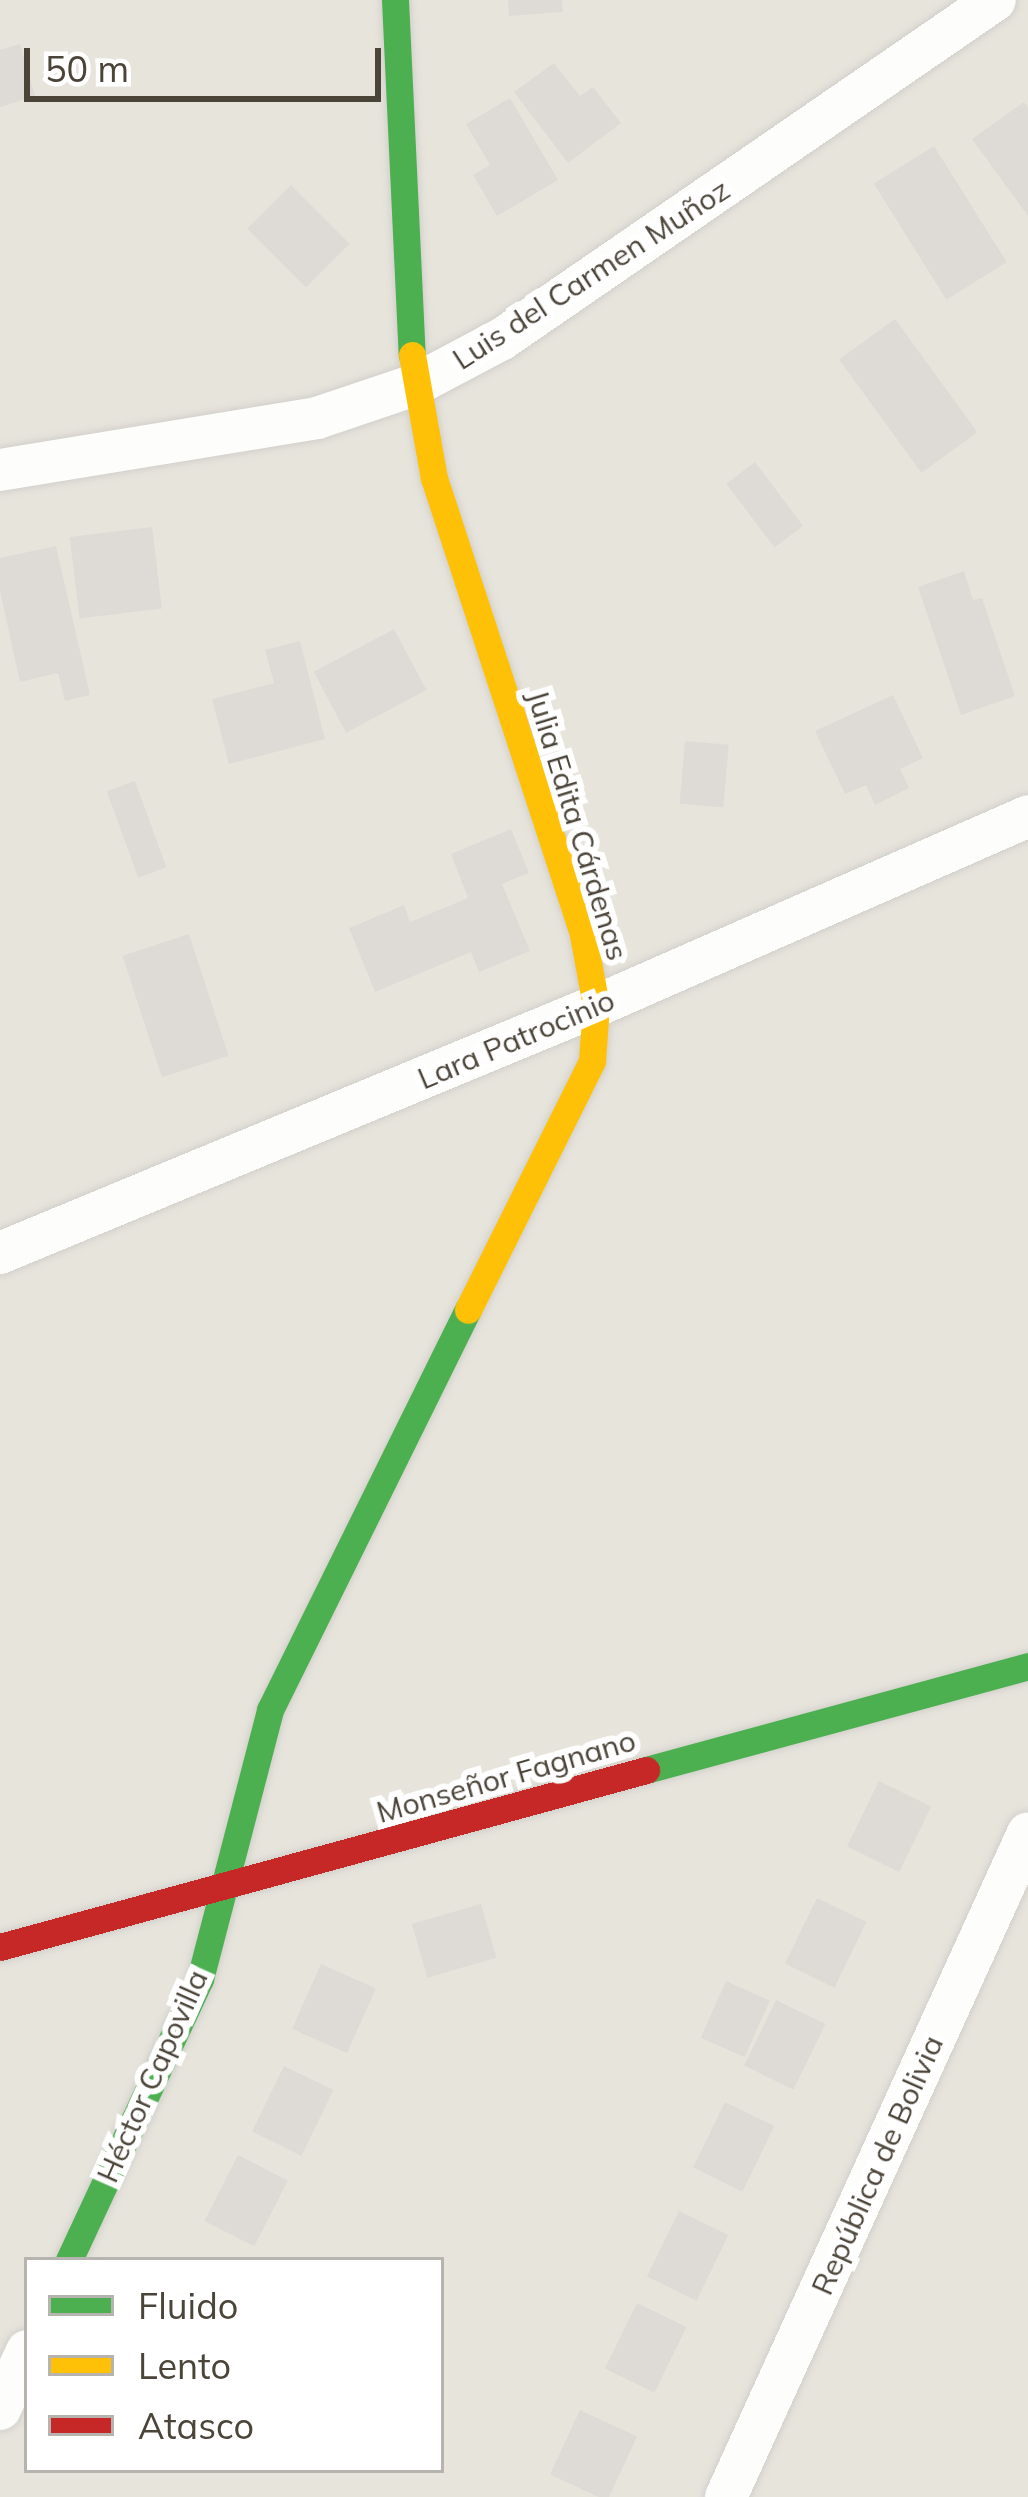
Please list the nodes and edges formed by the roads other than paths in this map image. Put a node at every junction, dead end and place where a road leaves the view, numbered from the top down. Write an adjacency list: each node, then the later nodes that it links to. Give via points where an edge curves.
1 (395, 0): 3 (street, Julia Edita Cárdenas)
2 (995, 0): 3 (street, Luis del Carmen Muñoz, via 502,339)
3 (416, 385): 4 (street, Luis del Carmen Muñoz, via 317,418); 6 (street, Julia Edita Cárdenas, via 434,478 583,935)
4 (0, 470)
5 (1028, 817): 6 (street, Lara Patrocinio)
6 (596, 1006): 7 (street, Lara Patrocinio); 10 (street, Julia Edita Cárdenas, via 592,1061 270,1710)
7 (0, 1253)
8 (1028, 1666): 10 (street, Monseñor Fagnano)
9 (1028, 1833): 15 (street, República de Bolivia)
10 (225, 1888): 11 (street, Monseñor Fagnano); 12 (street, Héctor Capovilla, via 200,1979)
11 (0, 1947)
12 (70, 2257)
13 (24, 2357): 14 (street)
14 (0, 2409)
15 (726, 2497)

